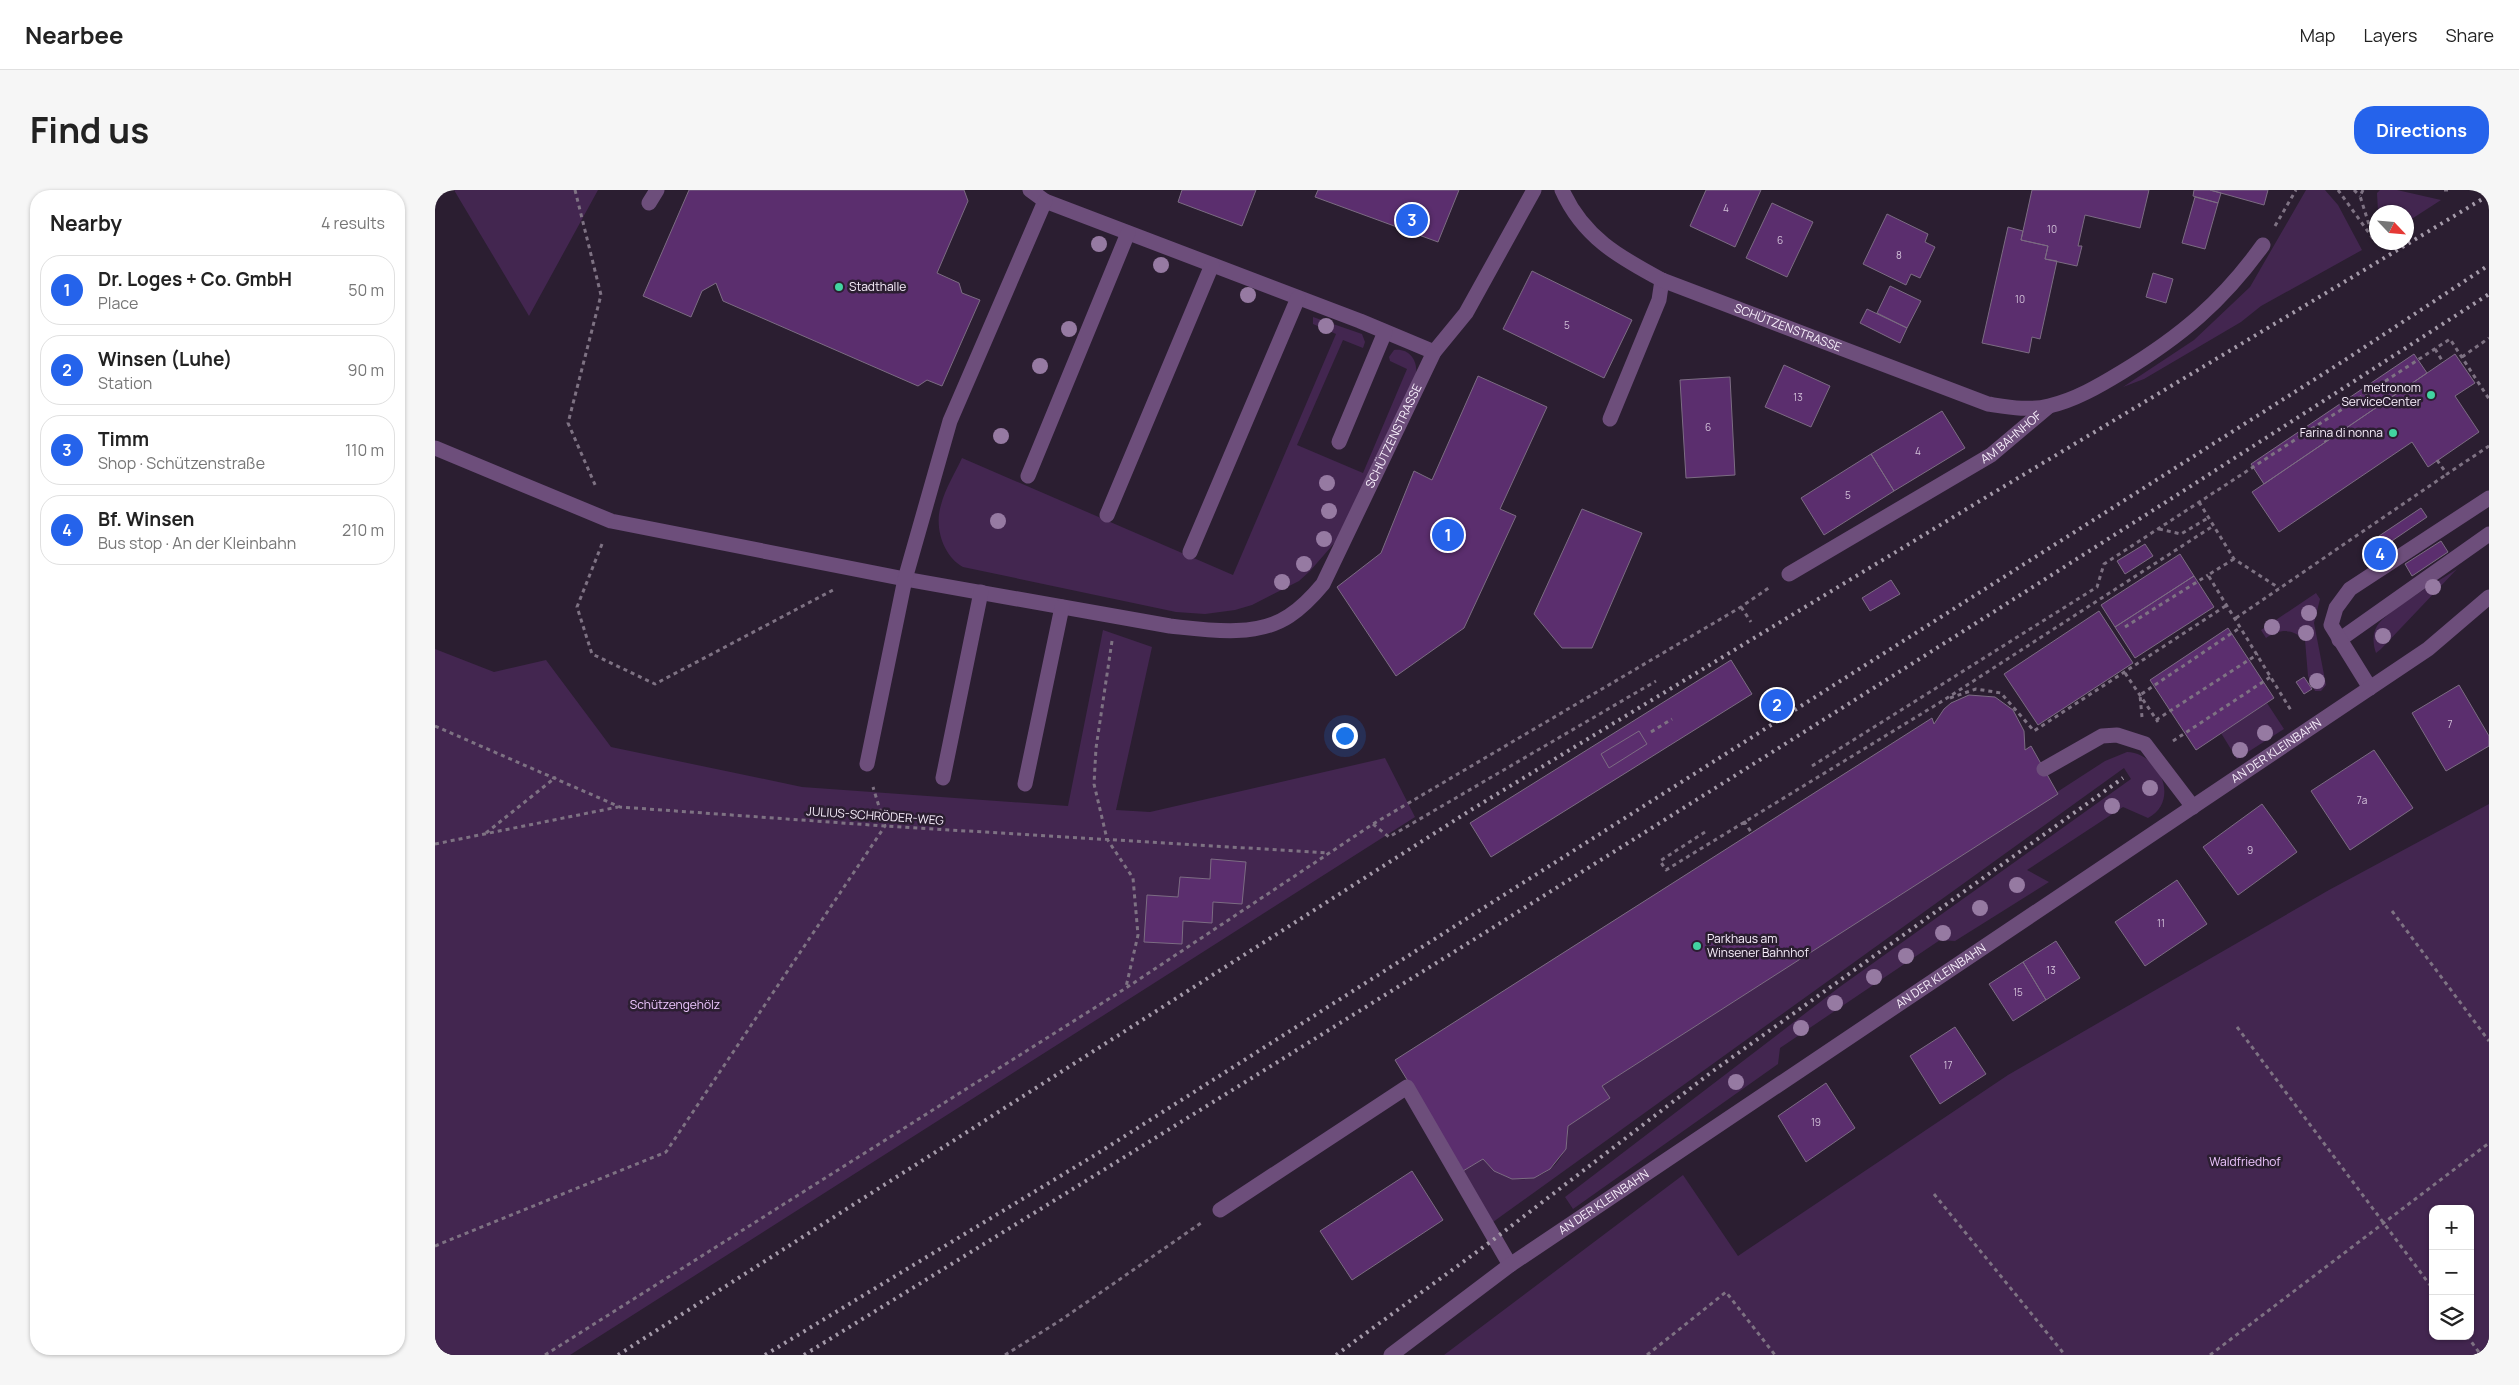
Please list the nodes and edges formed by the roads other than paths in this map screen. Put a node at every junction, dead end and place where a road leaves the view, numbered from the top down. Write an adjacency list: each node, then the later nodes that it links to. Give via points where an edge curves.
1 (1030, 190): 4 (street)
2 (1534, 190): 11 (street, SCHÜTZENSTRASSE, via 1465,313)
3 (1562, 190): 8 (street, SCHÜTZENSTRASSE, via 1587,230 1617,256)
4 (1045, 201): 5 (street); 22 (street, via 950,421)
5 (1128, 233): 7 (street); 16 (street)
6 (2263, 245): 12 (street, AM BAHNHOF, via 2244,272 2198,320 2104,383)
7 (1212, 265): 9 (street); 18 (street)
8 (1663, 280): 12 (street, SCHÜTZENSTRASSE, via 1988,404 2017,409); 13 (street, via 1659,300)
9 (1298, 298): 10 (street); 20 (street)
10 (1385, 332): 11 (street); 14 (street)
11 (1434, 352): 25 (street, SCHÜTZENSTRASSE, via 1323,584 1306,604 1288,618 1245,630 1180,627)
12 (2048, 407): 21 (street, AM BAHNHOF, via 1991,455)
13 (1610, 419)
14 (1339, 442)
15 (435, 448): 22 (street, SCHÜTZENSTRASSE, via 611,521)
16 (1028, 476)
17 (2489, 498): 26 (street, via 2350,589 2341,598 2332,618 2331,625)
18 (1107, 515)
19 (2489, 534): 26 (street)
20 (1190, 552)
21 (1789, 574)
22 (905, 579): 23 (street, SCHÜTZENSTRASSE); 28 (street)
23 (981, 592): 25 (street, SCHÜTZENSTRASSE); 30 (street)
24 (2489, 597): 27 (street, AN DER KLEINBAHN, via 2428,649)
25 (1062, 607): 31 (street)
26 (2339, 640): 27 (street)
27 (2370, 688): 32 (street, AN DER KLEINBAHN)
28 (867, 764)
29 (2044, 769): 32 (street, via 2102,736 2117,735 2145,744)
30 (943, 778)
31 (1025, 784)
32 (2193, 807): 34 (street, AN DER KLEINBAHN)
33 (1220, 1210): 34 (street, via 1407,1087)
34 (1509, 1265): 35 (street, AN DER KLEINBAHN)
35 (1391, 1355)

